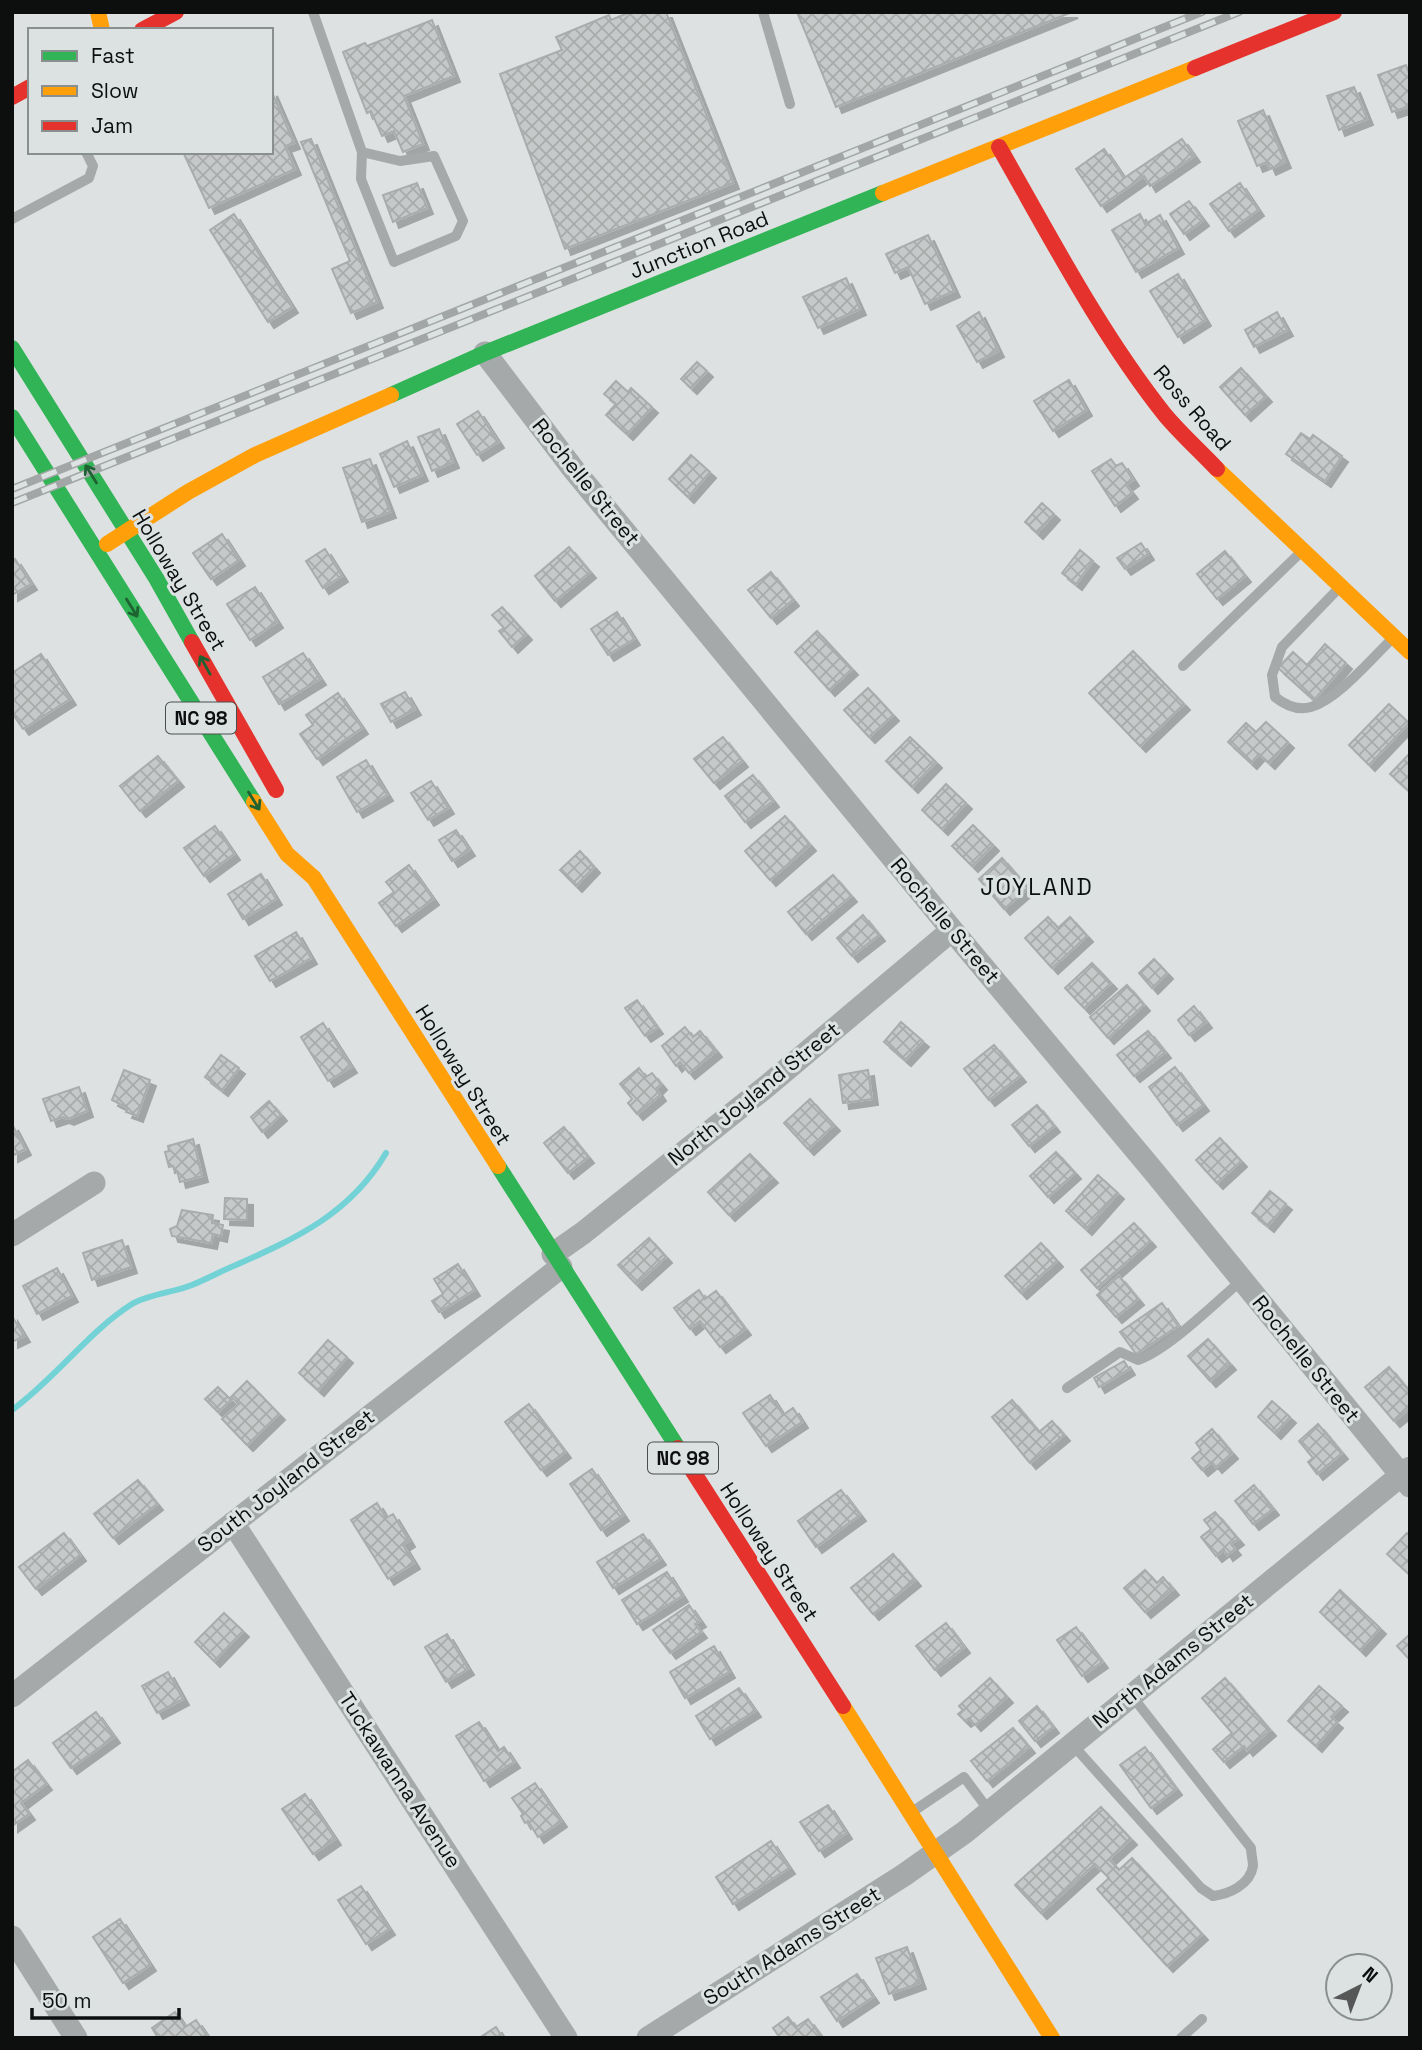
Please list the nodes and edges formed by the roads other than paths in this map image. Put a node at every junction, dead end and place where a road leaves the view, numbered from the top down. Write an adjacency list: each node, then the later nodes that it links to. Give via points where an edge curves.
1 (176, 12): 5 (main road)
2 (313, 12): 10 (lane)
3 (763, 12): 8 (lane)
4 (1334, 12): 9 (main road, Junction Road)
5 (146, 28)
6 (28, 89): 7 (main road)
7 (12, 97)
8 (790, 104)
9 (999, 147): 14 (main road, Junction Road); 18 (main road, Ross Road, via 1116,347 1167,417)
10 (362, 152): 10 (lane, via 360,179 394,262 456,236 463,221 434,156 400,161)
11 (87, 154): 12 (lane, via 93,166 89,178)
12 (12, 219)
13 (12, 348): 16 (main road, Holloway Street / NC 98, one-way to 13)
14 (485, 353): 16 (main road, Junction Road, via 255,455); 26 (street, Rochelle Street, via 582,479)
15 (12, 417): 17 (main road, Holloway Street / NC 98)
16 (127, 532): 17 (main road, Junction Road); 23 (main road, Holloway Street / NC 98, one-way to 16)
17 (96, 551): 25 (main road, Holloway Street / NC 98, one-way to 25, via 287,854)
18 (1302, 551): 19 (main road, Ross Road); 22 (lane)
19 (1340, 587): 20 (main road, Ross Road); 20 (lane, via 1282,647 1272,675 1275,696 1286,706 1311,707 1340,690)
20 (1394, 637): 21 (main road, Ross Road)
21 (1410, 652)
22 (1183, 666)
23 (285, 807)
24 (308, 855): 25 (main road, Holloway Street / NC 98)
25 (314, 878): 29 (main road, Holloway Street / NC 98)
26 (951, 930): 29 (street, North Joyland Street, via 583,1233); 30 (street, Rochelle Street)
27 (94, 1183): 28 (street)
28 (12, 1234)
29 (557, 1261): 33 (street, South Joyland Street); 38 (main road, Holloway Street / NC 98)
30 (1242, 1280): 31 (lane, via 1146,1357 1138,1360 1120,1352); 32 (street, Rochelle Street)
31 (1067, 1388)
32 (1407, 1476): 34 (street, North Adams Street)
33 (233, 1523): 35 (street, South Joyland Street); 43 (street, Tuckawanna Avenue)
34 (1131, 1695): 36 (street, North Adams Street); 36 (lane, via 1251,1848 1253,1867 1246,1880 1229,1894 1213,1896 1201,1888)
35 (12, 1696)
36 (1072, 1744): 37 (street, North Adams Street)
37 (990, 1812): 38 (lane, via 964,1777); 39 (street, North Adams Street)
38 (911, 1813): 39 (main road, Holloway Street / NC 98)
39 (936, 1853): 44 (street, South Adams Street); 45 (main road, Holloway Street / NC 98)
40 (12, 1937): 42 (street)
41 (1202, 2019): 46 (lane)
42 (76, 2038)
43 (566, 2038)
44 (648, 2038)
45 (1052, 2038)
46 (1181, 2038)

